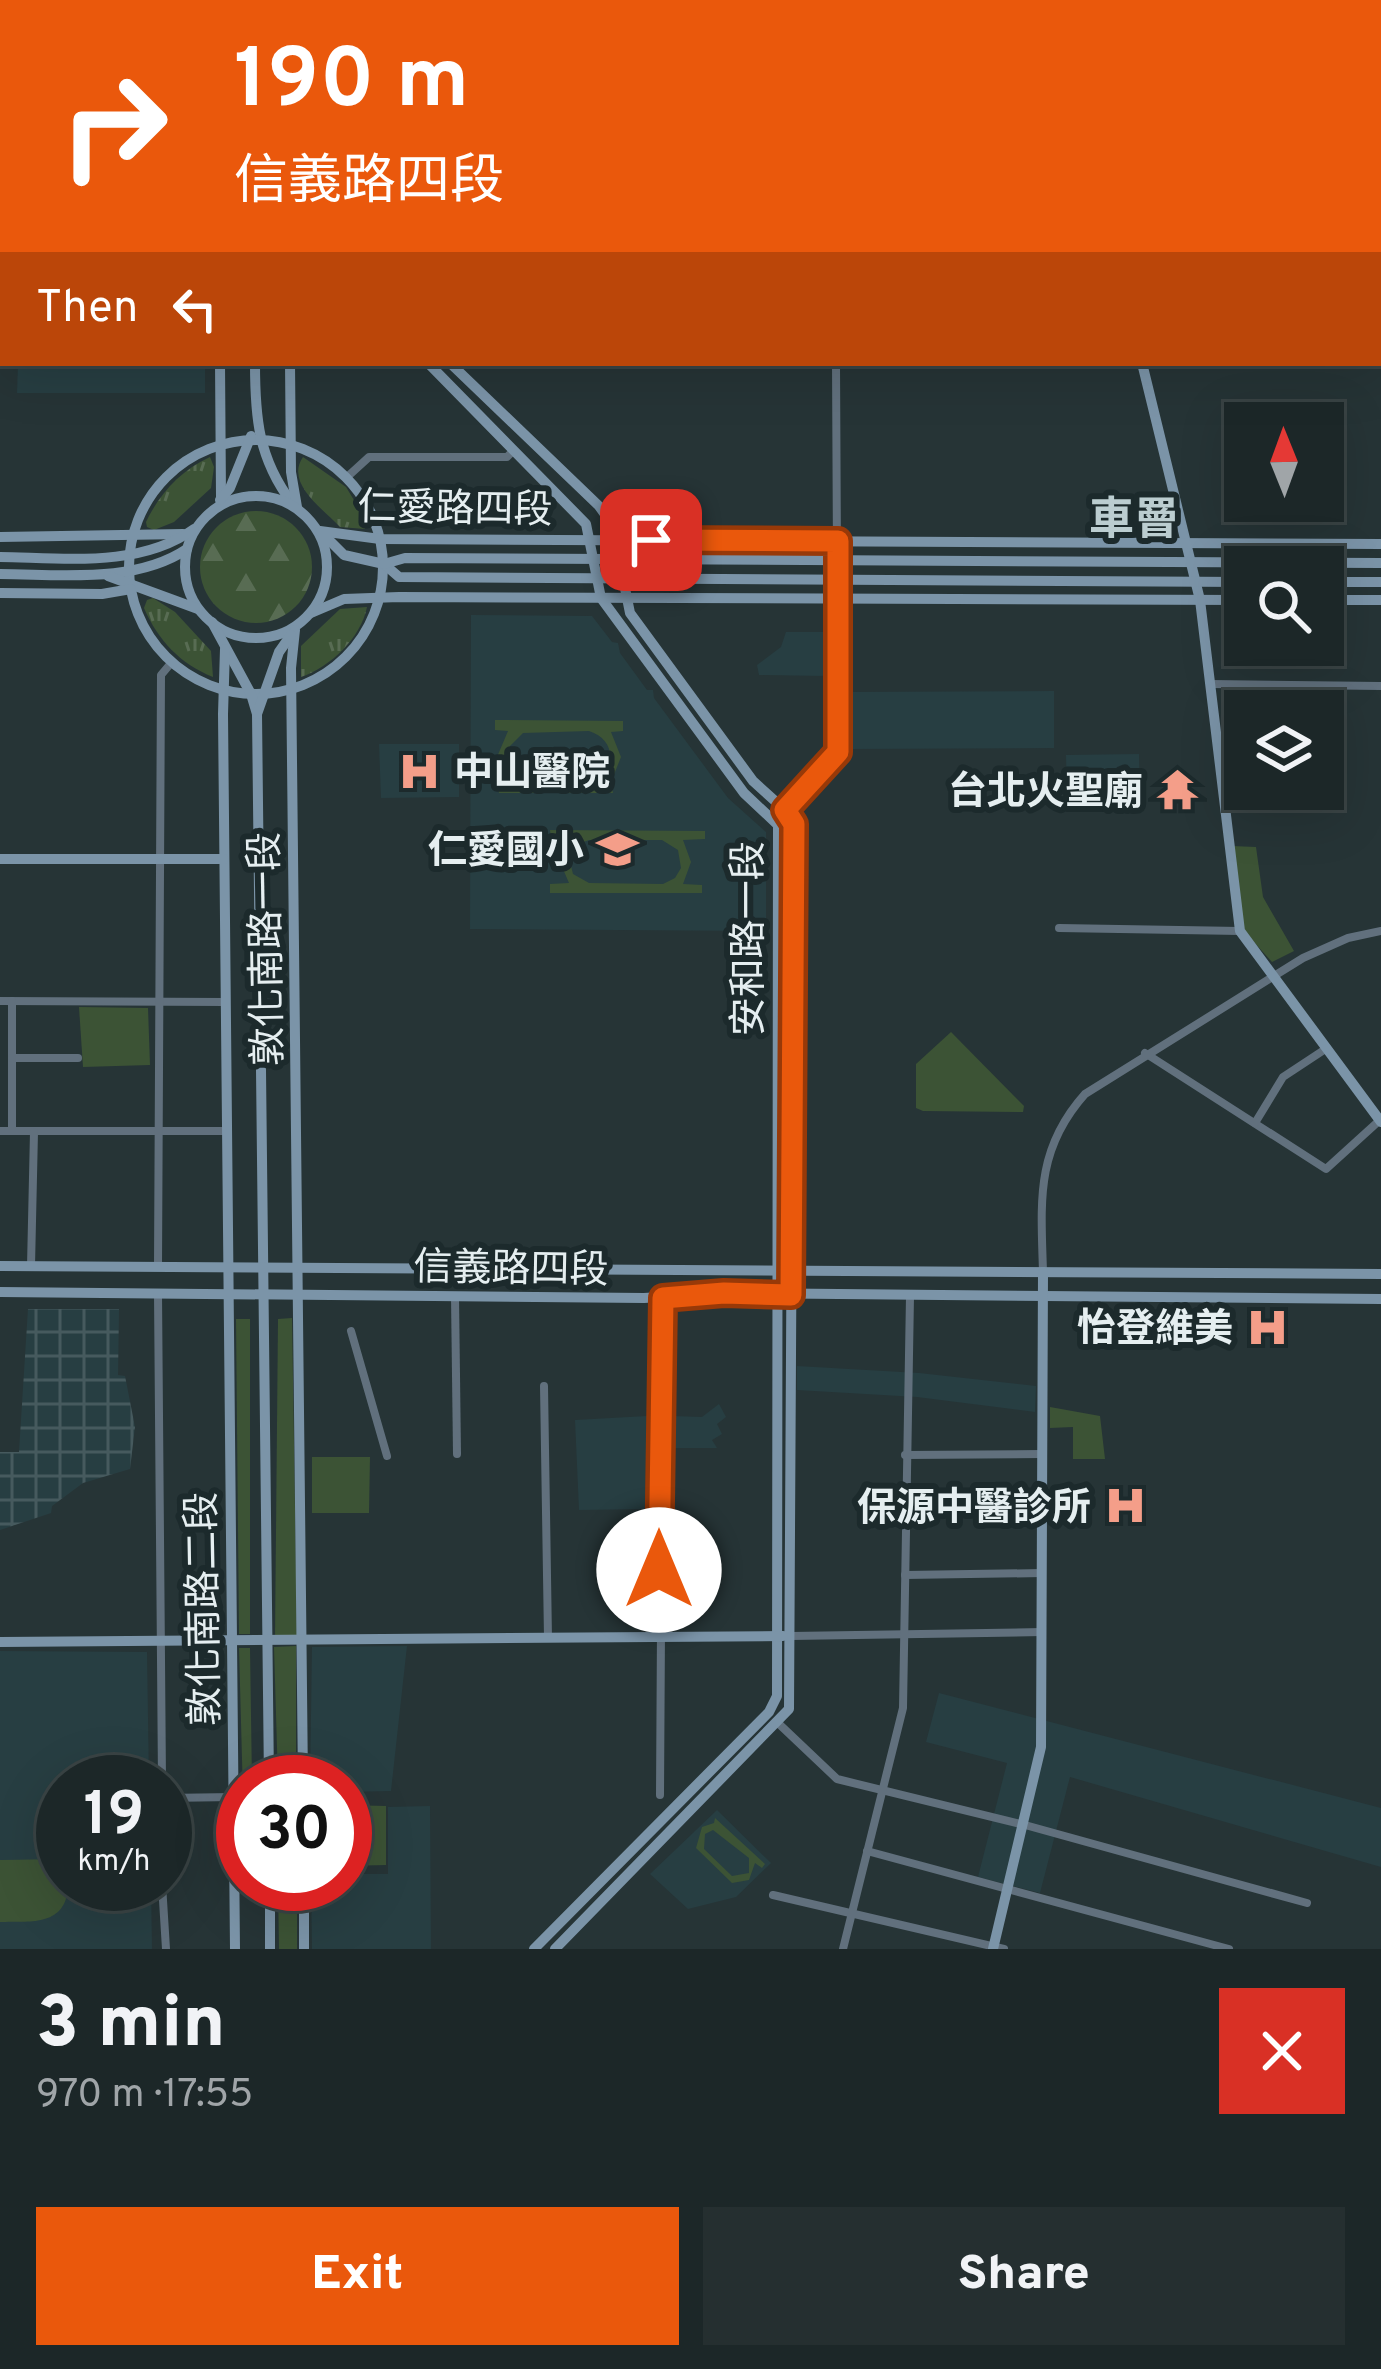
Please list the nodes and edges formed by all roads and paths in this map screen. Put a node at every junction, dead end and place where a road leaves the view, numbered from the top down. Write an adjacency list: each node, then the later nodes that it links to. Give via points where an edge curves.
1 (220, 366): 10 (main road)
2 (255, 366): 8 (main road)
3 (290, 366): 9 (main road)
4 (431, 366): 11 (main road, 安和路一段)
5 (453, 366): 23 (main road, 安和路一段, via 599,506)
6 (836, 366): 24 (street)
7 (1143, 366): 25 (main road)
8 (255, 441): 9 (main road); 10 (main road); 13 (main road); 14 (main road)
9 (291, 445): 12 (main road); 14 (main road)
10 (220, 446): 13 (main road); 20 (main road, via 163,481)
11 (514, 450): 12 (street, via 507,457 369,457); 22 (main road, 安和路一段, via 568,501)
12 (346, 478): 21 (main road)
13 (221, 497): 15 (main road)
14 (298, 510): 15 (main road, via 263,496); 17 (main road)
15 (211, 512): 16 (main road)
16 (198, 525): 18 (main road); 27 (main road)
17 (318, 530): 21 (main road, 仁愛路四段); 35 (main road, 仁愛路四段, via 344,555); 58 (main road, via 324,588)
18 (187, 534): 20 (main road); 28 (main road)
19 (0, 537): 20 (main road)
20 (133, 537): 28 (main road)
21 (380, 539): 22 (main road, 仁愛路四段); 35 (main road)
22 (591, 540): 23 (main road, 仁愛路四段); 30 (main road, 安和路一段)
23 (615, 540): 24 (main road, 仁愛路四段); 31 (main road, 安和路一段)
24 (838, 541): 25 (main road, 仁愛路四段); 32 (street)
25 (1187, 542): 26 (main road, 仁愛路四段); 33 (main road)
26 (1381, 544)
27 (187, 549): 36 (main road); 56 (main road, via 186,580)
28 (130, 553): 29 (main road); 36 (main road)
29 (0, 557)
30 (595, 560): 31 (main road, 仁愛路四段); 35 (main road, 仁愛路四段); 39 (main road, 安和路一段)
31 (618, 560): 32 (main road, 仁愛路四段); 40 (main road, 安和路一段)
32 (838, 561): 33 (main road, 仁愛路四段); 41 (street)
33 (1191, 562): 34 (main road, 仁愛路四段); 42 (main road)
34 (1381, 563)
35 (383, 564): 39 (main road, 仁愛路四段, via 400,577); 48 (main road)
36 (129, 569): 38 (main road); 46 (main road)
37 (0, 574): 38 (main road)
38 (105, 575): 46 (main road)
39 (598, 578): 40 (main road, 仁愛路四段); 49 (main road, 安和路一段)
40 (621, 579): 41 (main road, 仁愛路四段); 50 (main road, 安和路一段)
41 (838, 579): 42 (main road, 仁愛路四段); 51 (street)
42 (1196, 582): 43 (main road, 仁愛路四段); 52 (main road)
43 (1224, 582)
44 (1344, 582): 45 (main road)
45 (1381, 582)
46 (130, 586): 47 (main road, via 102,594); 56 (main road); 60 (main road, via 146,631)
47 (0, 593)
48 (380, 597): 49 (main road); 58 (main road, via 344,598); 63 (main road, via 348,655)
49 (601, 598): 50 (main road); 69 (main road, 安和路一段, via 744,794)
50 (625, 598): 51 (main road); 68 (main road, 安和路一段, via 753,782)
51 (838, 599): 52 (main road); 68 (street, via 838,752)
52 (1201, 600): 53 (main road); 61 (main road)
53 (1224, 600)
54 (1344, 600): 55 (main road)
55 (1381, 600)
56 (199, 609): 57 (main road)
57 (212, 622): 58 (main road, via 249,638); 59 (main road, 敦化南路一段)
58 (302, 622): 63 (main road, 敦化南路一段); 65 (main road, 敦化南路一段, via 279,652)
59 (225, 649): 64 (main road, 敦化南路一段); 66 (main road, 敦化南路一段)
60 (172, 662): 64 (main road); 71 (street, via 160,675)
61 (1210, 684): 62 (street); 74 (main road)
62 (1381, 686)
63 (292, 688): 65 (main road); 97 (main road, 敦化南路一段)
64 (224, 689): 66 (main road); 72 (main road, 敦化南路一段)
65 (266, 693): 66 (main road); 67 (main road, 敦化南路一段)
66 (250, 694): 67 (main road, 敦化南路一段)
67 (257, 714): 96 (main road, 敦化南路一段)
68 (785, 810): 69 (street); 100 (main road, 安和路一段, via 794,824)
69 (774, 819): 100 (main road, 安和路一段)
70 (0, 859): 71 (main road)
71 (161, 860): 72 (main road); 79 (street)
72 (224, 860): 80 (main road, 敦化南路一段)
73 (1059, 928): 74 (street)
74 (1240, 931): 76 (main road)
75 (1381, 931): 76 (street, via 1326,946)
76 (1275, 976): 81 (main road); 82 (street)
77 (0, 1001): 78 (street)
78 (12, 1001): 79 (street); 83 (street)
79 (160, 1002): 80 (street); 87 (street)
80 (226, 1002): 89 (main road, 敦化南路一段)
81 (1329, 1047): 85 (main road); 86 (street, via 1283,1077)
82 (1145, 1053): 86 (street); 98 (street, via 1090,1089 1055,1134 1042,1179)
83 (12, 1058): 84 (street); 90 (street)
84 (77, 1058)
85 (1380, 1120): 86 (street, via 1326,1169)
86 (1255, 1123)
87 (160, 1130): 89 (street); 91 (street); 94 (street)
88 (0, 1131): 90 (street)
89 (227, 1131): 95 (main road, 敦化南路一段)
90 (12, 1132): 91 (street)
91 (34, 1132): 93 (street)
92 (0, 1266): 93 (main road, 信義路四段)
93 (31, 1266): 94 (main road, 信義路四段)
94 (158, 1267): 95 (main road, 信義路四段)
95 (229, 1268): 96 (main road, 信義路四段); 103 (main road, 敦化南路二段)
96 (262, 1268): 97 (main road, 信義路四段); 104 (main road, 敦化南路一段)
97 (298, 1268): 100 (main road, 信義路四段); 105 (main road)
98 (1042, 1272): 99 (main road, 信義路四段); 100 (main road, 信義路四段); 108 (main road)
99 (1381, 1274)
100 (785, 1283): 107 (main road, 信義路四段); 109 (main road, 信義路四段); 122 (main road)
101 (0, 1292): 102 (main road, 信義路四段)
102 (158, 1293): 103 (main road, 信義路四段); 124 (street)
103 (229, 1293): 104 (main road, 信義路四段); 125 (main road, 敦化南路二段)
104 (262, 1294): 105 (main road, 信義路四段); 126 (main road, 敦化南路二段)
105 (298, 1294): 106 (main road, 信義路四段); 128 (main road)
106 (455, 1296): 109 (main road, 信義路四段); 113 (street)
107 (910, 1296): 108 (main road, 信義路四段); 115 (street)
108 (1042, 1296): 110 (main road, 信義路四段); 114 (main road)
109 (663, 1298): 121 (street)
110 (1381, 1299)
111 (351, 1331): 116 (street)
112 (544, 1387): 123 (street)
113 (458, 1454)
114 (1043, 1454): 115 (street); 117 (main road)
115 (905, 1455): 118 (street)
116 (387, 1456)
117 (1043, 1573): 118 (street); 119 (main road)
118 (905, 1575): 120 (street)
119 (1042, 1632): 120 (street); 136 (main road, via 1040,1747)
120 (903, 1634): 122 (street); 134 (street, via 903,1708)
121 (659, 1636): 122 (main road); 123 (main road); 135 (street)
122 (784, 1636): 129 (main road, via 790,1697); 146 (main road, via 769,1712)
123 (548, 1638): 128 (main road)
124 (161, 1639): 125 (main road); 127 (main road); 130 (street)
125 (232, 1640): 126 (main road); 131 (main road, 敦化南路二段)
126 (268, 1641): 128 (main road); 132 (main road, 敦化南路二段)
127 (0, 1642)
128 (302, 1642): 133 (main road)
129 (778, 1723): 134 (street, via 837,1779); 147 (main road)
130 (162, 1755)
131 (233, 1755)
132 (269, 1755)
133 (303, 1755)
134 (882, 1790): 136 (street); 137 (street)
135 (660, 1795)
136 (1024, 1825): 138 (main road); 140 (street)
137 (867, 1851): 138 (street); 145 (street)
138 (1008, 1887): 148 (main road); 156 (street)
139 (773, 1895): 145 (street)
140 (1307, 1904)
141 (164, 1911): 149 (street)
142 (235, 1911): 150 (main road, 敦化南路二段)
143 (270, 1911): 151 (main road)
144 (304, 1911): 152 (main road)
145 (850, 1914): 148 (street); 155 (street)
146 (560, 1924): 147 (main road); 153 (main road)
147 (567, 1944): 154 (main road)
148 (997, 1948)
149 (166, 1949)
150 (235, 1949)
151 (270, 1949)
152 (304, 1949)
153 (534, 1949)
154 (555, 1949)
155 (843, 1949)
156 (1229, 1949)

